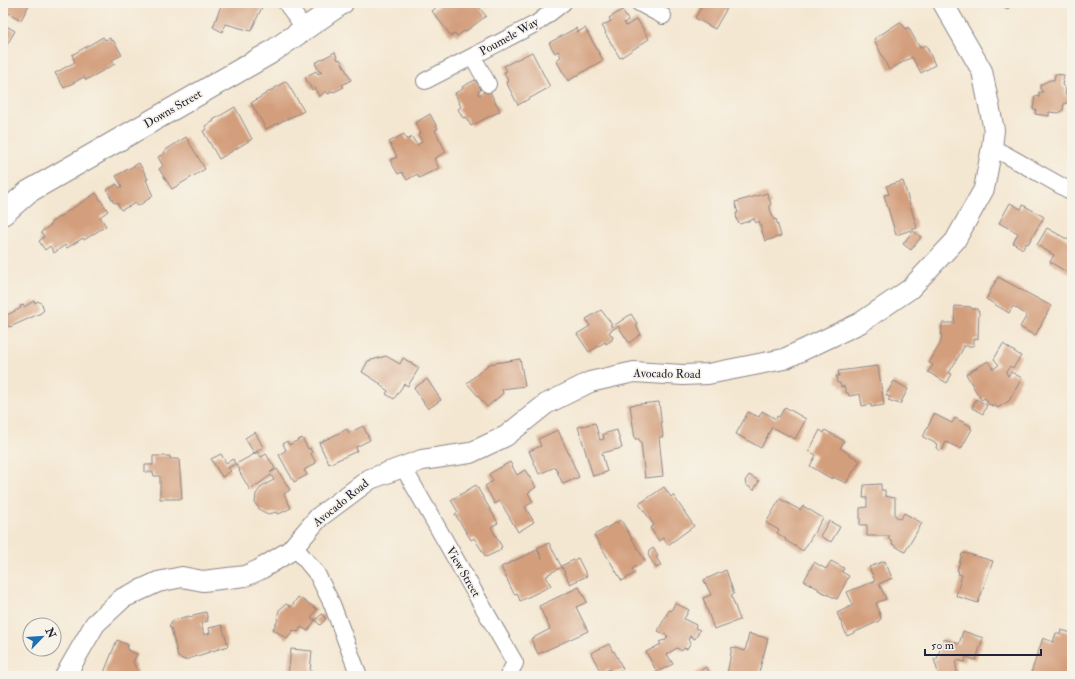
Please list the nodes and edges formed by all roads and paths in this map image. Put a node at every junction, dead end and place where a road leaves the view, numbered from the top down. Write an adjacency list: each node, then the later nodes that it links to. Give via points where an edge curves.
1 (286, 3): 7 (street)
2 (342, 3): 7 (main road, Downs Street)
3 (562, 3): 8 (street, Poumele Way, via 537,23)
4 (639, 3): 6 (street)
5 (943, 3): 11 (street, Avocado Road, via 982,71 994,130)
6 (663, 16)
7 (305, 29): 13 (main road, Downs Street, via 270,53 28,192)
8 (474, 57): 9 (street, Poumele Way); 10 (street, Poumele Way)
9 (425, 81)
10 (488, 84)
11 (992, 147): 12 (street); 14 (street, Avocado Road, via 984,189 955,241 910,289 860,323 784,359 708,374 634,372 590,382 546,404 506,436 470,452 422,460)
12 (1072, 192)
13 (3, 214)
14 (403, 467): 15 (street, Avocado Road, via 370,479 319,517); 18 (street, View Street, via 515,663)
15 (294, 546): 16 (street, Avocado Road, via 270,565 245,576 203,581 182,578 158,582 123,598 95,624); 17 (street, via 317,574 332,604)
16 (65, 676)
17 (359, 676)
18 (508, 676)

